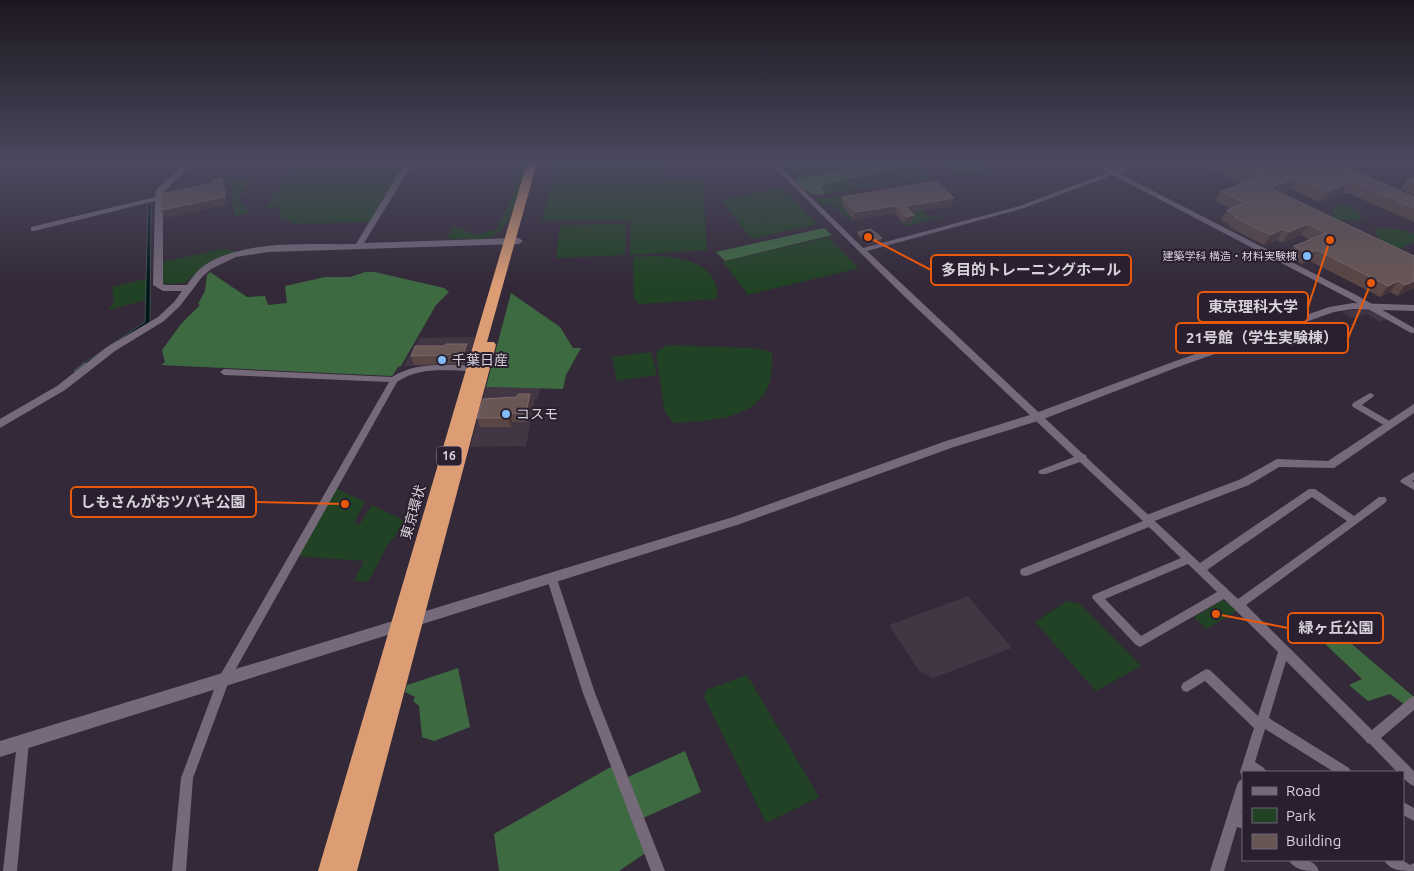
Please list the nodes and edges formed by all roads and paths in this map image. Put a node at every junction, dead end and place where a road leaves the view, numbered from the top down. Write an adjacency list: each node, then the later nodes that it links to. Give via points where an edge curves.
1 (135, 204): 9 (street)
2 (158, 204): 13 (street, via 158,285 163,288)
3 (384, 204): 11 (street)
4 (523, 204): 10 (highway, 東京環状 / 16)
5 (526, 204): 10 (highway, 東京環状 / 16)
6 (815, 204): 12 (street)
7 (1031, 204): 12 (street)
8 (1174, 204): 14 (street)
9 (34, 229)
10 (514, 241): 11 (street); 17 (highway, 東京環状 / 16); 38 (highway, 東京環状 / 16)
11 (358, 246): 13 (street, via 268,249 244,253 208,267)
12 (862, 250): 22 (street)
13 (189, 288): 23 (street, via 161,319 94,361 61,388)
14 (1371, 307): 15 (street); 16 (street); 22 (street, via 1346,306 1332,310)
15 (1414, 308)
16 (1414, 331)
17 (474, 368): 19 (street, via 416,368 404,371); 38 (highway, 東京環状 / 16)
18 (224, 372): 19 (street)
19 (394, 380): 40 (street)
20 (1370, 396): 24 (street, via 1356,405)
21 (1414, 408): 24 (street)
22 (1037, 417): 25 (street); 35 (street, via 950,444 778,507)
23 (0, 424)
24 (1390, 424): 30 (street, via 1330,465 1277,463 1245,482)
25 (1082, 457): 26 (street); 30 (street)
26 (1043, 472)
27 (1414, 475): 28 (street, via 1405,481)
28 (1414, 486)
29 (1382, 500): 31 (street)
30 (1150, 520): 32 (street); 34 (street)
31 (1354, 521): 33 (street, via 1312,492); 37 (street)
32 (1190, 559): 33 (street); 36 (street, via 1097,598 1140,642)
33 (1200, 569): 36 (street)
34 (1025, 572)
35 (552, 579): 38 (street); 58 (street, via 589,693)
36 (1225, 593): 37 (street)
37 (1238, 605): 39 (street)
38 (407, 624): 40 (street); 56 (highway, 東京環状 / 16); 57 (highway, 東京環状 / 16)
39 (1284, 650): 43 (street); 44 (street)
40 (224, 679): 45 (street); 55 (street, via 187,778)
41 (1187, 687): 43 (street, via 1206,674)
42 (1414, 702): 44 (street)
43 (1261, 723): 47 (street); 48 (street)
44 (1372, 739): 49 (street)
45 (22, 742): 46 (street); 54 (street)
46 (0, 750)
47 (1248, 768)
48 (1343, 771)
49 (1414, 780)
50 (1242, 791): 51 (street)
51 (1238, 819): 59 (street)
52 (1297, 861): 60 (street)
53 (1393, 861): 61 (street)
54 (10, 871)
55 (179, 871)
56 (329, 871)
57 (346, 871)
58 (658, 871)
59 (1217, 871)
60 (1312, 871)
61 (1408, 871)

